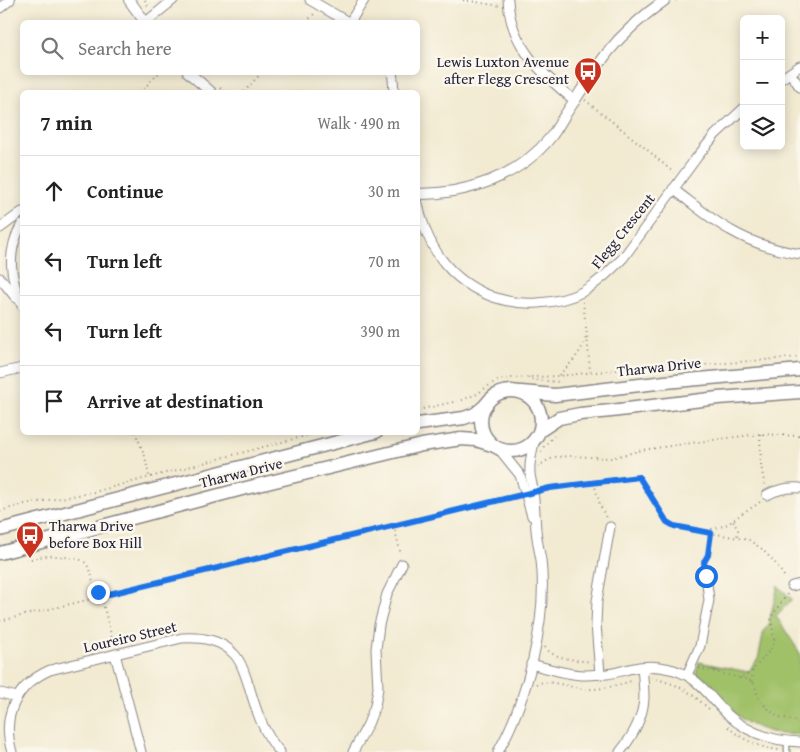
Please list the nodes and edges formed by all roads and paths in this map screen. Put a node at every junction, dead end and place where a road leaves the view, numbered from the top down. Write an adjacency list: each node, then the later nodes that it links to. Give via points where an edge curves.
1 (10, 0): 10 (street)
2 (129, 0): 11 (street)
3 (173, 0): 12 (street)
4 (310, 0): 9 (street)
5 (364, 0): 15 (street)
6 (463, 0): 8 (path, via 504,6)
7 (662, 1): 28 (street, via 610,50)
8 (508, 3): 28 (street, via 522,48 552,82)
9 (320, 6): 13 (path); 14 (street)
10 (0, 8)
11 (144, 20)
12 (148, 20)
13 (308, 20)
14 (345, 20)
15 (350, 20)
16 (800, 66): 17 (street)
17 (790, 73): 22 (street); 23 (street)
18 (157, 75): 24 (path)
19 (192, 75): 25 (street)
20 (259, 75): 26 (path)
21 (393, 75): 27 (street)
22 (785, 76)
23 (800, 87)
24 (142, 90)
25 (210, 90)
26 (246, 90)
27 (394, 90)
28 (580, 100): 30 (path); 32 (street, via 550,138 516,168 472,188)
29 (740, 112): 30 (street, Flegg Crescent, via 715,135)
30 (681, 178): 31 (street, Flegg Crescent)
31 (673, 189): 37 (street, via 731,231 754,242); 39 (street, Flegg Crescent, via 623,258 600,280)
32 (420, 194)
33 (420, 212): 39 (street, Flegg Crescent, via 436,252 452,272 473,288 504,300 526,304 560,300)
34 (20, 213): 35 (street)
35 (0, 228)
36 (20, 229): 40 (street, via 14,244 11,270)
37 (800, 254)
38 (0, 278): 41 (street)
39 (580, 293): 42 (path)
40 (20, 302)
41 (20, 304)
42 (587, 335): 47 (path); 48 (path, via 576,358)
43 (800, 357): 47 (path)
44 (20, 368): 46 (street)
45 (800, 370): 49 (main road, Tharwa Drive, via 555,395)
46 (0, 372)
47 (590, 372): 48 (path)
48 (558, 376): 52 (path, via 498,380 462,400)
49 (521, 392): 51 (main road, via 501,393); 54 (main road, via 536,403 542,421)
50 (800, 392): 54 (main road, via 580,414 559,418)
51 (486, 405): 53 (main road, via 464,418); 62 (main road, via 481,426)
52 (420, 410)
53 (420, 424)
54 (541, 430): 61 (main road)
55 (557, 433): 63 (path, via 544,446)
56 (760, 434): 60 (path); 64 (path, via 642,450 611,458 556,457 536,468); 69 (path, via 762,473)
57 (136, 435): 65 (path)
58 (309, 435): 65 (path)
59 (364, 435): 74 (main road, Tharwa Drive)
60 (800, 436)
61 (534, 442): 62 (main road, via 517,451 508,452); 68 (street)
62 (495, 447): 68 (street, via 520,475); 77 (main road, Tharwa Drive, via 476,440 422,445)
63 (542, 453)
64 (539, 461)
65 (149, 477): 70 (path)
66 (594, 483): 68 (path); 73 (path); 75 (path, via 639,477 667,522)
67 (800, 488): 69 (street)
68 (529, 493): 72 (path); 86 (street, via 541,562 542,594)
69 (767, 494): 71 (path)
70 (0, 511)
71 (733, 521): 75 (path, via 712,529); 76 (path, via 738,530)
72 (394, 526): 79 (path); 82 (path)
73 (610, 527): 87 (street, via 597,601)
74 (0, 530)
75 (711, 533): 76 (path); 80 (path, via 704,562)
76 (737, 537): 81 (path, via 762,549 782,571 784,578)
77 (0, 553)
78 (26, 560): 82 (path, via 44,556 79,559 86,563 94,587)
79 (402, 564): 103 (street, via 387,594 379,625 375,706)
80 (706, 576): 88 (street, via 709,600 700,646)
81 (796, 585): 90 (path, via 771,617 773,646)
82 (101, 596): 83 (path); 85 (path)
83 (0, 621)
84 (544, 644): 87 (path, via 555,655)
85 (116, 654): 96 (street, Loureiro Street, via 50,670 31,681); 101 (street); 102 (street, Loureiro Street, via 182,638 212,640 225,647 236,656 242,667 259,718)
86 (531, 664): 91 (street, via 582,675); 104 (street)
87 (599, 664): 91 (street)
88 (691, 666): 92 (street); 93 (path)
89 (642, 667): 91 (street); 92 (street, via 655,666); 105 (street, via 644,699 641,716)
90 (753, 670): 93 (path); 94 (path)
91 (600, 674)
92 (686, 675): 98 (street, via 702,686 740,724 766,737)
93 (740, 678): 94 (path)
94 (752, 682): 97 (path, via 759,700 775,715)
95 (0, 693): 96 (street)
96 (17, 697): 100 (street, Loureiro Street, via 8,726)
97 (800, 722)
98 (787, 741): 99 (street); 106 (lane)
99 (800, 742)
100 (12, 752)
101 (141, 752)
102 (280, 752)
103 (353, 752)
104 (498, 752)
105 (620, 752)
106 (787, 752)

